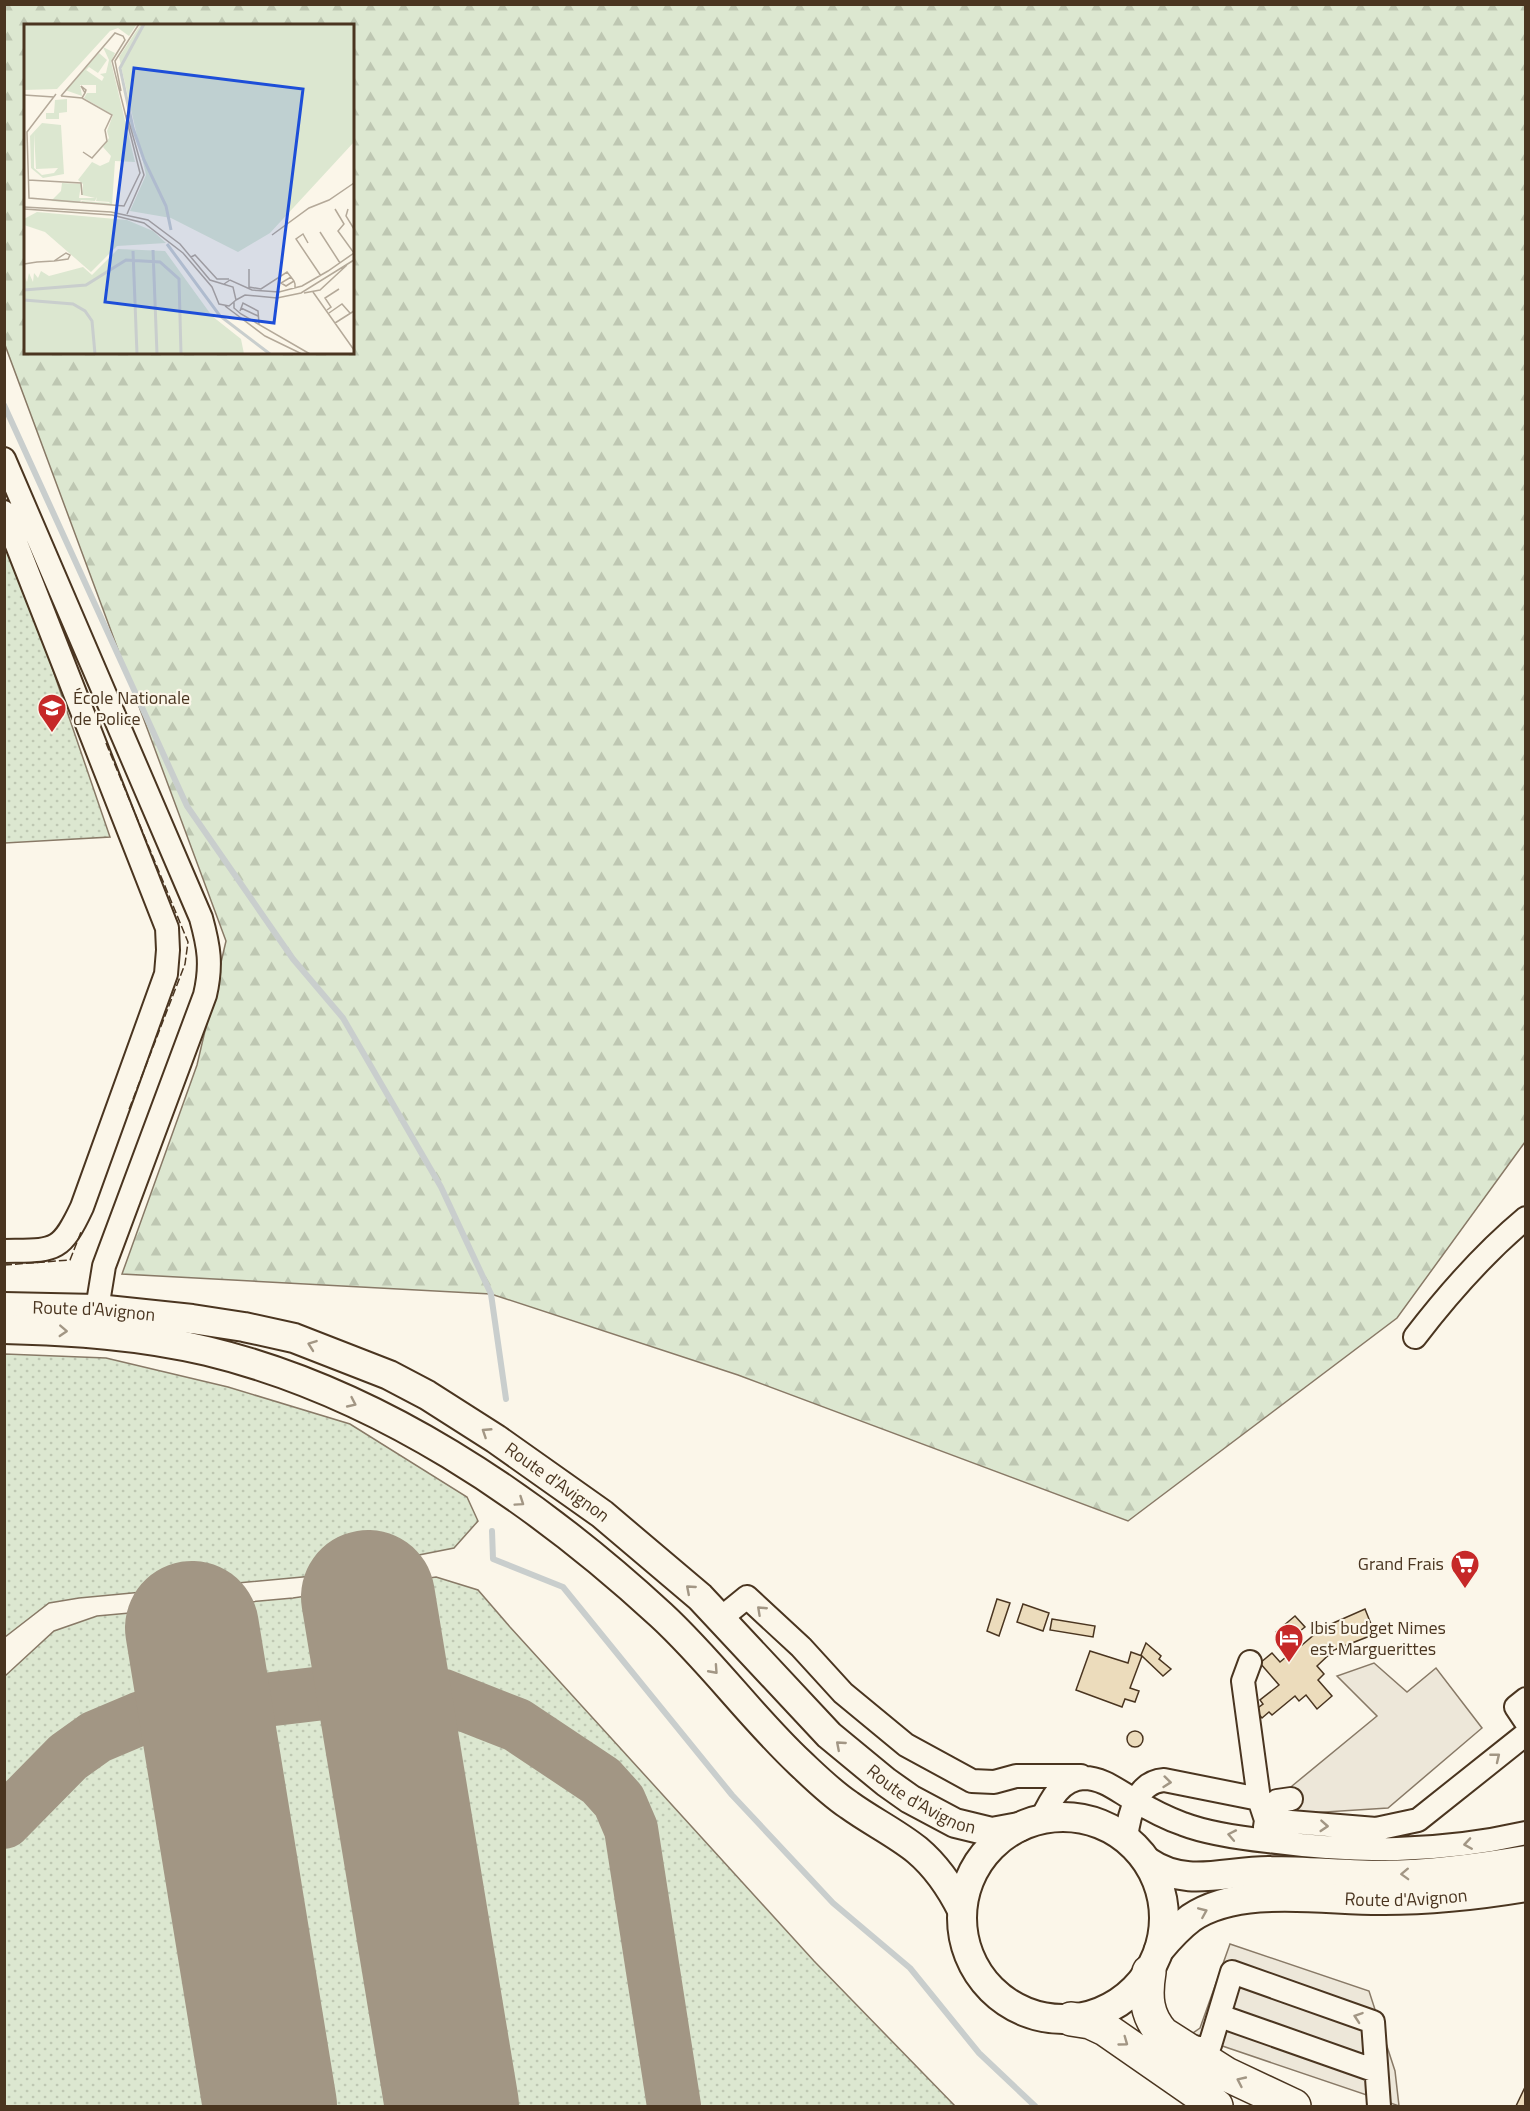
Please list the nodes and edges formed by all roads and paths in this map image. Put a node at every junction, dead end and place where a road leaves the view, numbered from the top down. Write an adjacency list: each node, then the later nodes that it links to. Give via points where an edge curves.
1 (4, 459): 6 (street, via 201,918 208,944 210,972 205,995 104,1266)
2 (4, 512): 4 (street, via 167,928 168,950 166,974 72,1228 62,1242 51,1247)
3 (1526, 1218): 8 (street, via 1494,1245)
4 (4, 1251)
5 (4, 1307): 6 (main road, Route d'Avignon)
6 (97, 1309): 9 (main road, Route d'Avignon, one-way to 6, via 648,1552 555,1479 427,1395 389,1375 294,1338 192,1319)
7 (4, 1329): 24 (main road, Route d'Avignon, one-way to 24, via 100,1334 206,1351 323,1390 431,1444 559,1530 661,1615 777,1741 823,1784 925,1858)
8 (1415, 1337)
9 (720, 1618): 14 (street, one-way to 9, via 1062,1775 972,1781 906,1745 843,1693 747,1597); 18 (main road, Route d'Avignon, one-way to 9, via 992,1832 974,1829 937,1814 894,1788 829,1735)
10 (1250, 1662): 17 (street, via 1243,1681)
11 (1526, 1699): 12 (street, via 1516,1707)
12 (1526, 1722)
13 (1526, 1734): 17 (street, one-way to 13, via 1376,1829 1418,1820)
14 (1094, 1779): 16 (street); 18 (street, via 1077,1779 1063,1786)
15 (1291, 1799): 17 (street, via 1276,1801)
16 (1136, 1801): 17 (street, one-way to 16, via 1183,1824); 17 (street, one-way to 17, via 1149,1785 1164,1780); 20 (street)
17 (1263, 1820): 19 (street, one-way to 17, via 1430,1849 1346,1849)
18 (1030, 1823): 20 (main road, via 1074,1817 1102,1824); 24 (main road, via 997,1841 979,1861 967,1884)
19 (1526, 1833)
20 (1126, 1838): 22 (main road)
21 (1526, 1860): 22 (main road, Route d'Avignon, one-way to 22, via 1411,1874 1269,1870 1182,1877)
22 (1148, 1862): 25 (main road, via 1164,1904 1164,1928)
23 (1526, 1887): 25 (main road, Route d'Avignon, one-way to 23, via 1177,1930 1193,1917 1243,1900 1266,1896 1446,1899)
24 (962, 1910): 27 (main road, via 964,1939 974,1966 991,1990 1033,2014)
25 (1154, 1961): 27 (main road, via 1137,1987 1115,2004 1090,2016); 28 (highway, via 1146,1998 1150,2016 1163,2034)
26 (1220, 2016): 28 (street, via 1206,2047); 29 (street); 29 (street, one-way to 26, via 1373,2022 1232,1972)
27 (1071, 2019): 30 (highway, one-way to 30, via 1105,2029)
28 (1179, 2045): 31 (highway, one-way to 28, via 1226,2074)
29 (1376, 2071): 32 (street)
30 (1216, 2106)
31 (1294, 2106)
32 (1378, 2106)

